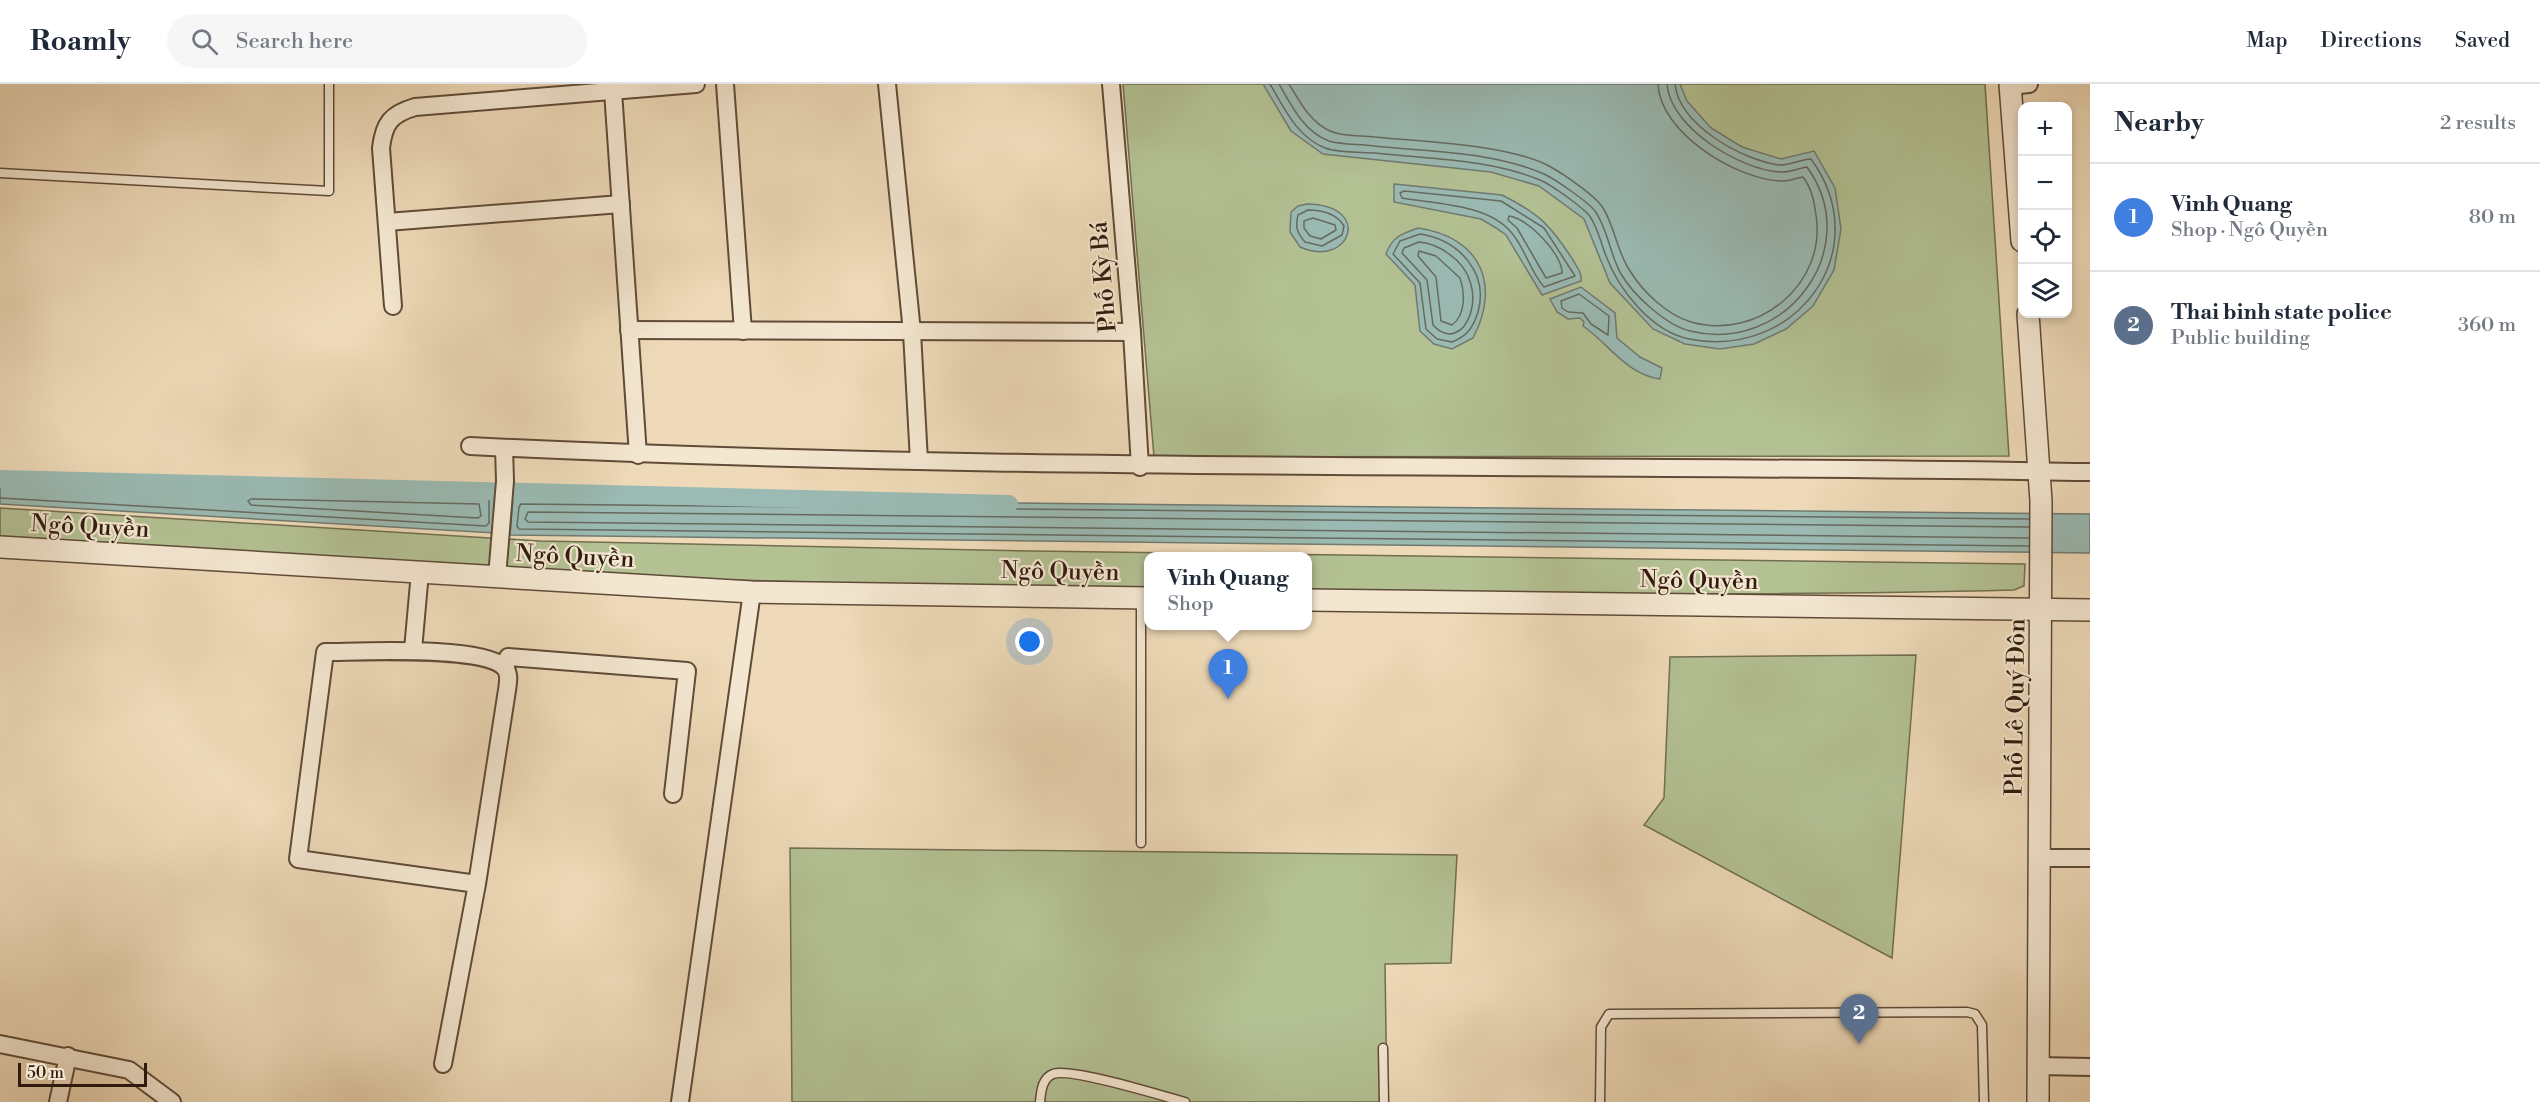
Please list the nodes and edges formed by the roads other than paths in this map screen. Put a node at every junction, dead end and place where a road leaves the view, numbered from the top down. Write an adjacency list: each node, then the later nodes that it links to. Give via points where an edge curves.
1 (329, 84): 8 (lane, via 329,191)
2 (696, 84): 7 (street)
3 (724, 84): 15 (street)
4 (887, 84): 16 (street)
5 (1111, 84): 17 (street, Phố Kỳ Bá)
6 (2016, 85): 10 (street)
7 (613, 91): 9 (street); 11 (street, via 400,111 383,130)
8 (0, 173)
9 (621, 204): 11 (street); 14 (street)
10 (2021, 210)
11 (387, 222): 12 (street)
12 (393, 306)
13 (2028, 318): 23 (street, Phố Lê Quý Đôn)
14 (629, 330): 15 (street); 20 (street)
15 (743, 331): 16 (street)
16 (912, 332): 17 (street); 21 (street)
17 (1132, 332): 22 (street, Phố Kỳ Bá)
18 (470, 446): 19 (street)
19 (504, 448): 20 (street); 27 (street)
20 (638, 455): 21 (street)
21 (919, 461): 22 (street)
22 (1140, 466): 23 (street)
23 (2040, 471): 24 (street); 31 (street, Phố Lê Quý Đôn)
24 (2090, 472)
25 (0, 547): 26 (street, Ngô Quyền)
26 (420, 572): 27 (street, Ngô Quyền); 34 (street)
27 (497, 577): 28 (street, Ngô Quyền)
28 (752, 592): 29 (street, Ngô Quyền); 49 (street)
29 (1144, 598)
30 (1312, 600): 31 (street, Ngô Quyền)
31 (2042, 608): 32 (street, Ngô Quyền); 38 (street, Phố Lê Quý Đôn)
32 (2090, 610)
33 (1144, 630): 37 (lane)
34 (413, 650): 35 (street, via 489,659); 40 (street, via 325,652 298,859)
35 (505, 668): 36 (street, via 508,657 687,671); 40 (street, via 507,690)
36 (673, 794)
37 (1141, 843)
38 (2038, 858): 39 (street); 45 (street, Phố Lê Quý Đôn)
39 (2090, 858)
40 (477, 884): 44 (street)
41 (0, 1044): 43 (street)
42 (1383, 1047): 52 (lane)
43 (69, 1056): 47 (street); 48 (street, via 129,1070)
44 (443, 1064)
45 (2038, 1066): 46 (street); 55 (street, Phố Lê Quý Đôn)
46 (2090, 1067)
47 (58, 1102)
48 (172, 1102)
49 (681, 1102)
50 (1040, 1102): 51 (lane, via 1045,1080 1050,1074 1060,1073)
51 (1185, 1102)
52 (1384, 1102)
53 (1600, 1102): 54 (lane, via 1601,1027 1609,1014 1967,1012 1975,1014 1982,1025)
54 (1984, 1102)
55 (2038, 1102)

